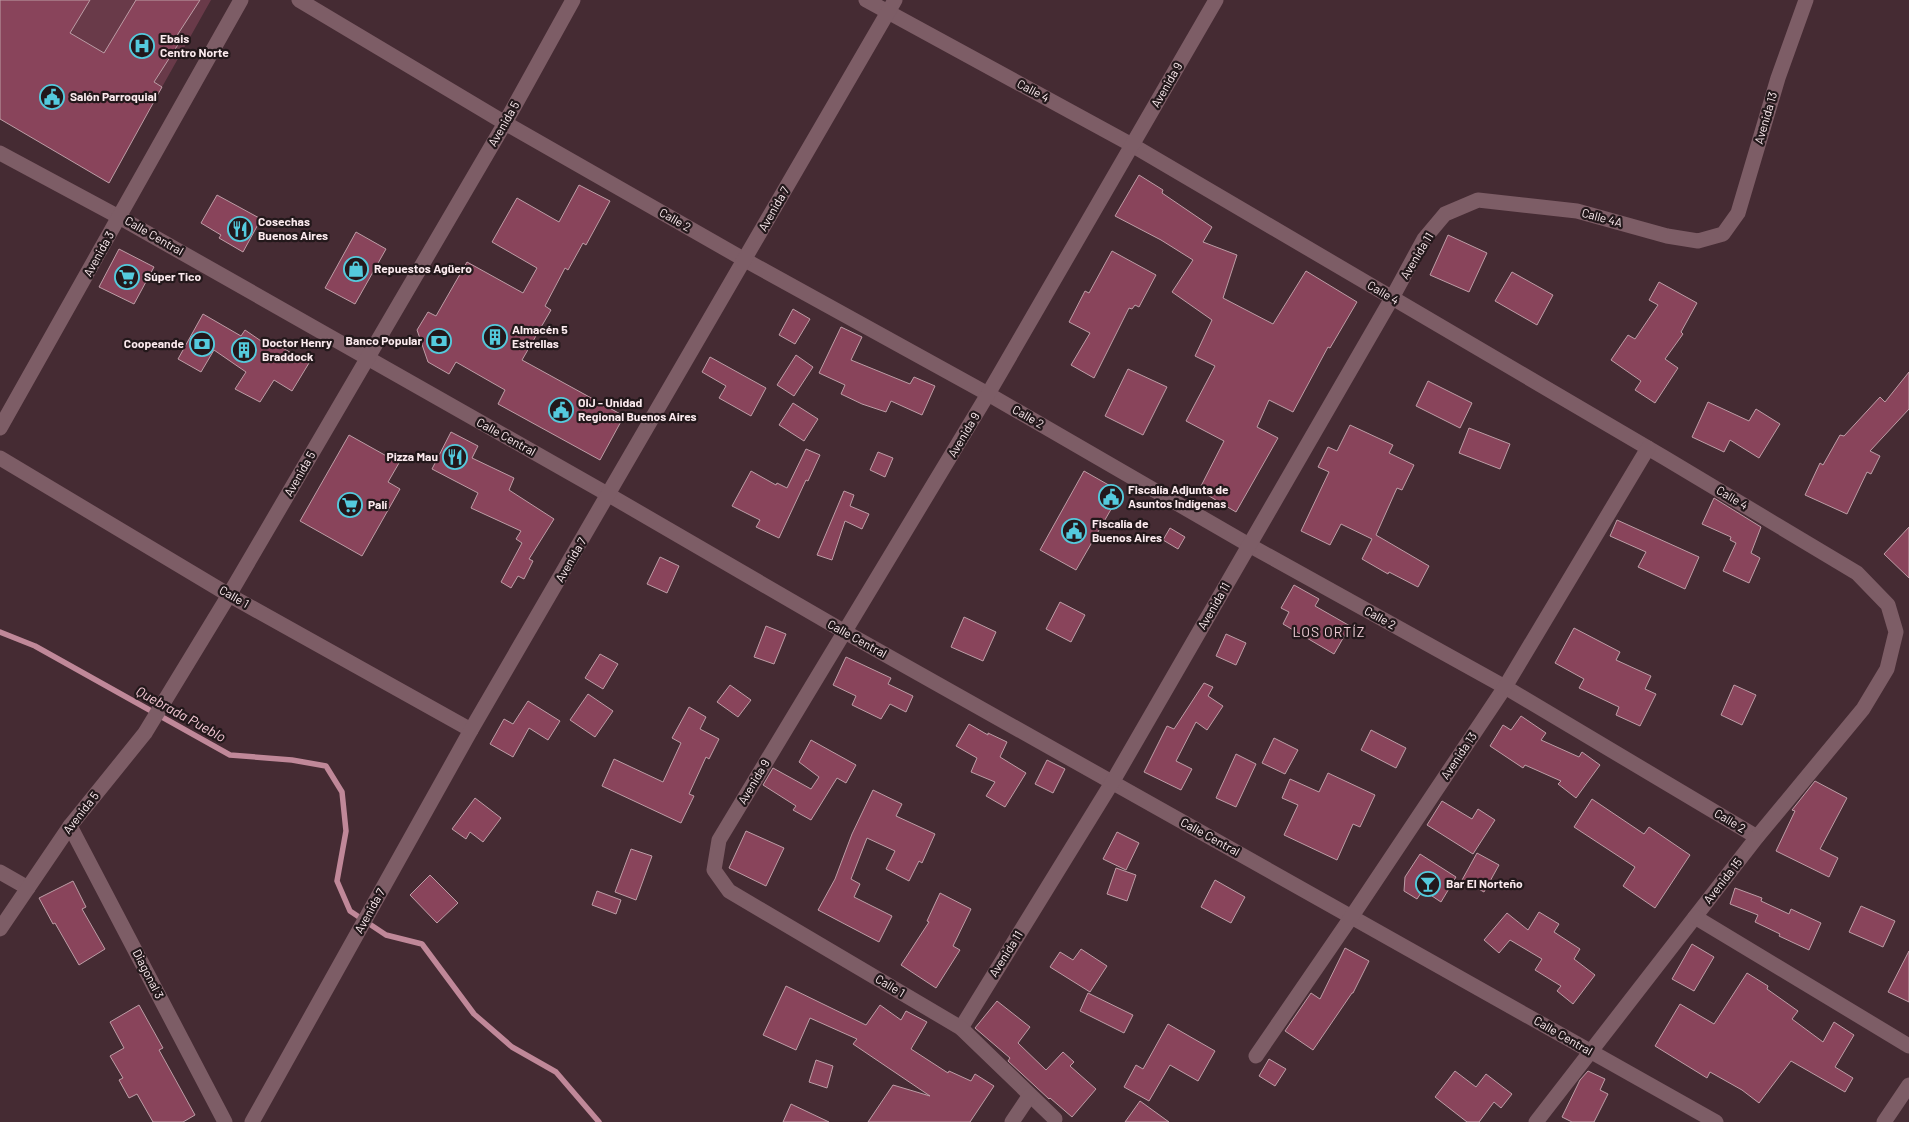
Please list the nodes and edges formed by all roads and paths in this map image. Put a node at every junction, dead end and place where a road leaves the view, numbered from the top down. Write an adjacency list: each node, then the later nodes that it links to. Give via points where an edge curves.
1 (240, 0): 12 (street, Avenida 3)
2 (299, 0): 8 (street, Calle 2)
3 (573, 0): 8 (street, Avenida 5)
4 (866, 0): 7 (street, Calle 4)
5 (1216, 0): 9 (street, Avenida 9)
6 (1806, 0): 13 (street, Avenida 13, via 1778,78 1738,213)
7 (892, 6): 9 (street, Calle 4); 14 (street, Avenida 7)
8 (505, 123): 14 (street, Calle 2); 16 (street, Avenida 5)
9 (1132, 145): 15 (street, Calle 4); 17 (street, Avenida 9)
10 (0, 153): 12 (street, Calle Central)
11 (1478, 200): 13 (street, Calle 4A, via 1577,211 1667,236 1698,241); 15 (street, Avenida 11, via 1445,214 1424,239)
12 (119, 217): 16 (street, Calle Central); 18 (street, Avenida 3)
13 (1723, 234)
14 (745, 260): 17 (street, Calle 2); 21 (street, Avenida 7)
15 (1392, 298): 19 (street, Calle 4); 22 (street, Avenida 11)
16 (367, 359): 21 (street, Calle Central); 23 (street, Avenida 5)
17 (988, 394): 22 (street, Calle 2); 25 (street, Avenida 9)
18 (0, 428)
19 (1648, 448): 24 (street, Calle 4, via 1857,572); 26 (street, Avenida 13)
20 (0, 458): 23 (street, Calle 1)
21 (609, 495): 25 (street, Calle Central); 27 (street, Avenida 7)
22 (1249, 545): 26 (street, Calle 2); 28 (street, Avenida 11)
23 (229, 595): 27 (street, Calle 1); 29 (street, Avenida 5, via 146,733)
24 (1888, 605): 30 (street, Avenida 15, via 1896,632 1887,669 1863,709)
25 (845, 632): 28 (street, Calle Central); 31 (street, Avenida 9, via 719,840)
26 (1504, 687): 30 (street, Calle 2); 34 (street, Avenida 13)
27 (472, 730): 45 (street, Avenida 7)
28 (1113, 781): 34 (street, Calle Central); 37 (street, Avenida 11)
29 (70, 826): 33 (street, Avenida 5); 44 (street, Diagonal 3)
30 (1757, 837): 35 (street, Avenida 15)
31 (714, 870): 37 (street, Calle 1, via 729,891)
32 (0, 872): 33 (street)
33 (28, 888): 36 (street, Avenida 5)
34 (1352, 916): 39 (street, Calle Central); 40 (street, Avenida 13)
35 (1695, 917): 38 (street); 39 (street, Avenida 15)
36 (0, 929)
37 (961, 1028): 42 (street, Calle 1)
38 (1909, 1046)
39 (1590, 1052): 47 (street, Avenida 15); 48 (street, Calle Central)
40 (1256, 1056)
41 (1909, 1085): 49 (street)
42 (1030, 1096): 43 (street, Calle 1); 46 (street)
43 (1054, 1120)
44 (224, 1122)
45 (252, 1122)
46 (1012, 1122)
47 (1536, 1122)
48 (1716, 1122)
49 (1884, 1122)

